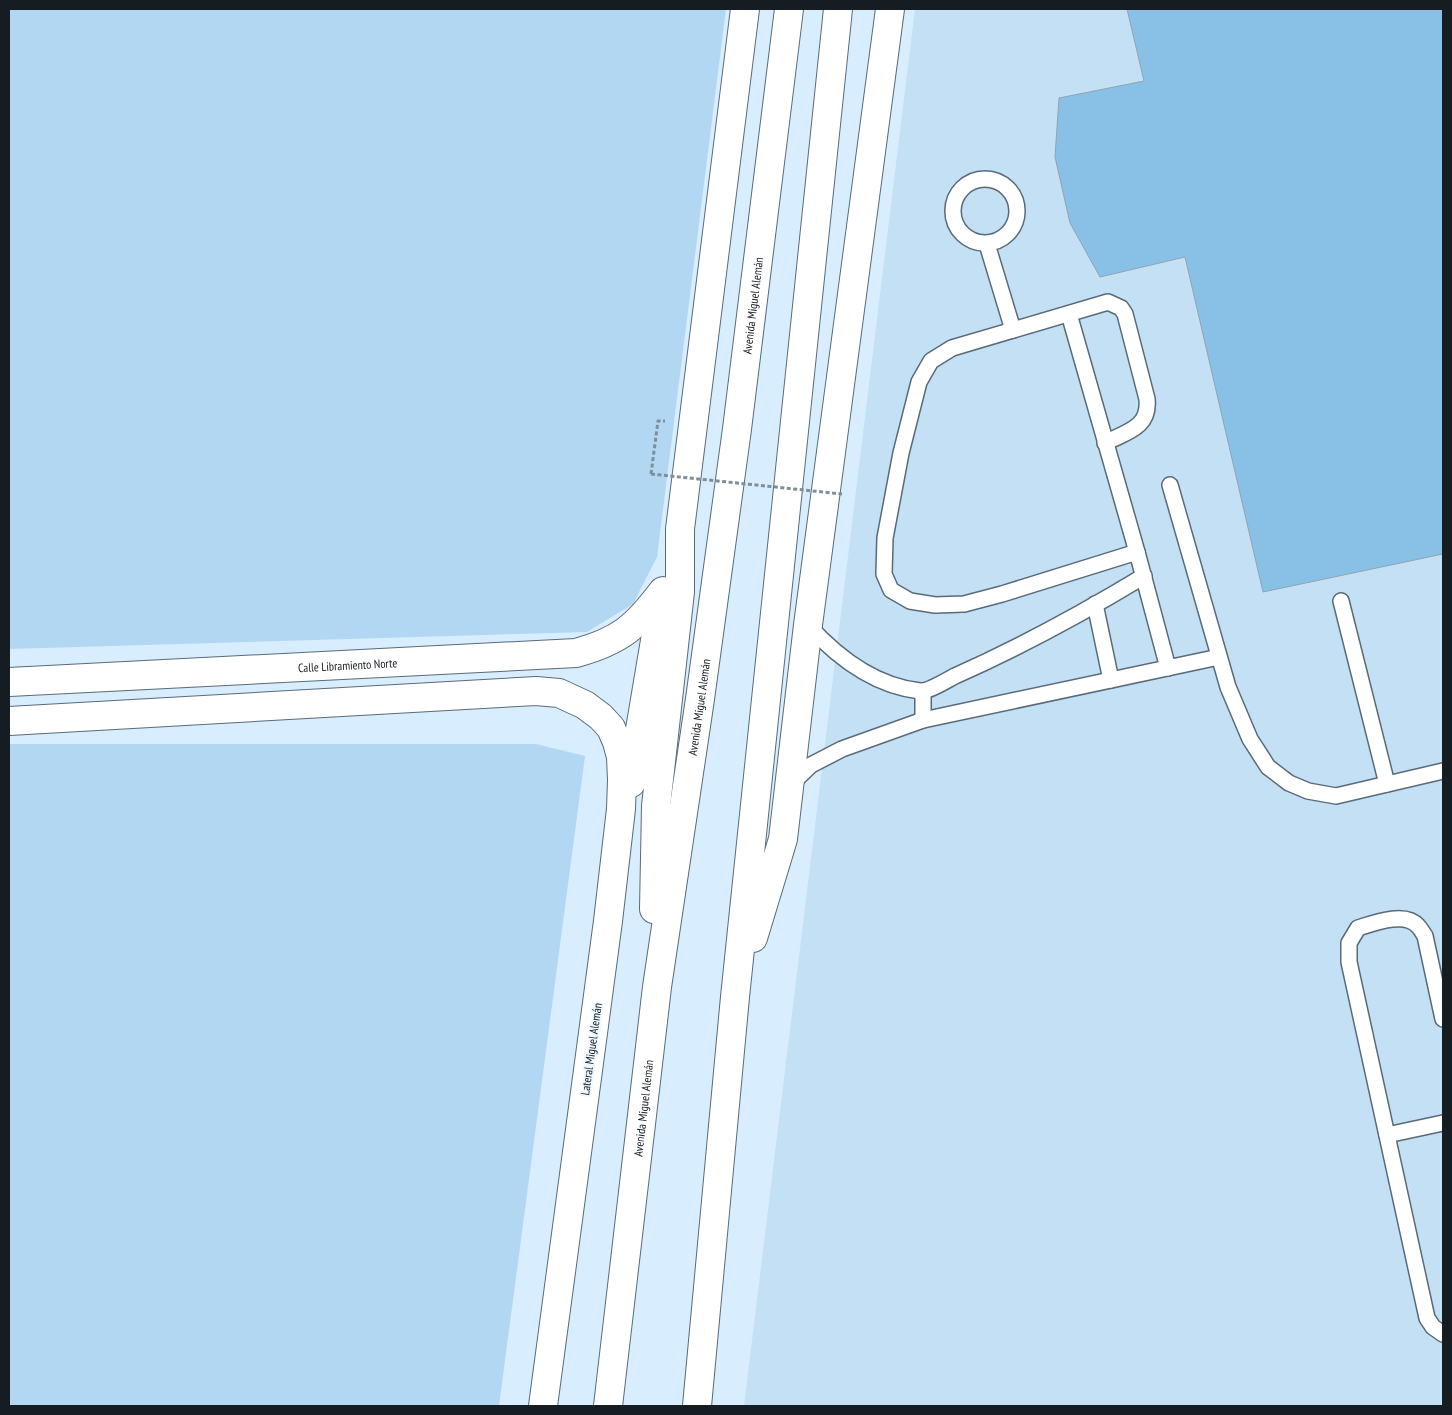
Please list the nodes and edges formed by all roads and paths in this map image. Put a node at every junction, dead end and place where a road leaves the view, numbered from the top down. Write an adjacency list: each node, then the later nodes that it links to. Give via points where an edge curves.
1 (745, 9): 12 (main road)
2 (789, 9): 30 (main road, Avenida Miguel Alemán, via 737,428)
3 (838, 9): 31 (main road)
4 (890, 9): 18 (main road)
5 (987, 244): 5 (lane, via 1007,235 1018,215 1017,204 1005,185 983,179 972,181 956,196 953,218 966,237 976,243); 7 (lane)
6 (1069, 314): 7 (lane); 9 (lane); 9 (lane, via 1108,302 1121,308 1125,314 1148,410 1141,425)
7 (1014, 330): 13 (lane, via 952,348 931,361 919,382 885,538 884,574 891,590 910,601 935,605 964,604)
8 (658, 421): 11 (path, bridge, via 650,474)
9 (1105, 444): 13 (lane)
10 (1170, 485): 19 (lane)
11 (842, 494)
12 (680, 529): 15 (main road); 30 (main road, via 680,592 656,806 654,905)
13 (1137, 552): 14 (lane)
14 (1144, 576): 17 (lane); 20 (lane)
15 (663, 591): 22 (main road, Calle Libramiento Norte, via 625,633 599,647 576,653); 29 (main road)
16 (1341, 601): 27 (lane)
17 (1096, 604): 21 (lane); 23 (lane, via 1000,656)
18 (808, 625): 23 (lane, via 827,646 875,678); 28 (main road)
19 (1220, 657): 20 (lane); 27 (lane, via 1228,687 1250,739 1268,767 1289,783 1308,791 1336,796)
20 (1168, 668): 21 (lane)
21 (1111, 680): 24 (lane)
22 (9, 682)
23 (922, 691): 24 (lane)
24 (923, 720): 28 (lane, via 842,749 811,765)
25 (9, 721): 29 (main road, Lateral Miguel Alemán, via 536,691 559,693 594,710 611,728 621,757 621,809)
26 (1443, 771): 27 (lane)
27 (1387, 784)
28 (789, 786): 31 (main road, via 783,839)
29 (608, 922): 36 (main road, Lateral Miguel Alemán)
30 (657, 987): 37 (main road, Avenida Miguel Alemán)
31 (735, 997): 38 (main road)
32 (1443, 1019): 34 (lane, via 1425,936 1418,925 1406,919 1381,921 1358,928 1349,944 1349,962)
33 (1443, 1123): 34 (lane)
34 (1387, 1135): 35 (lane, via 1427,1318)
35 (1443, 1334)
36 (543, 1406)
37 (608, 1406)
38 (698, 1406)

